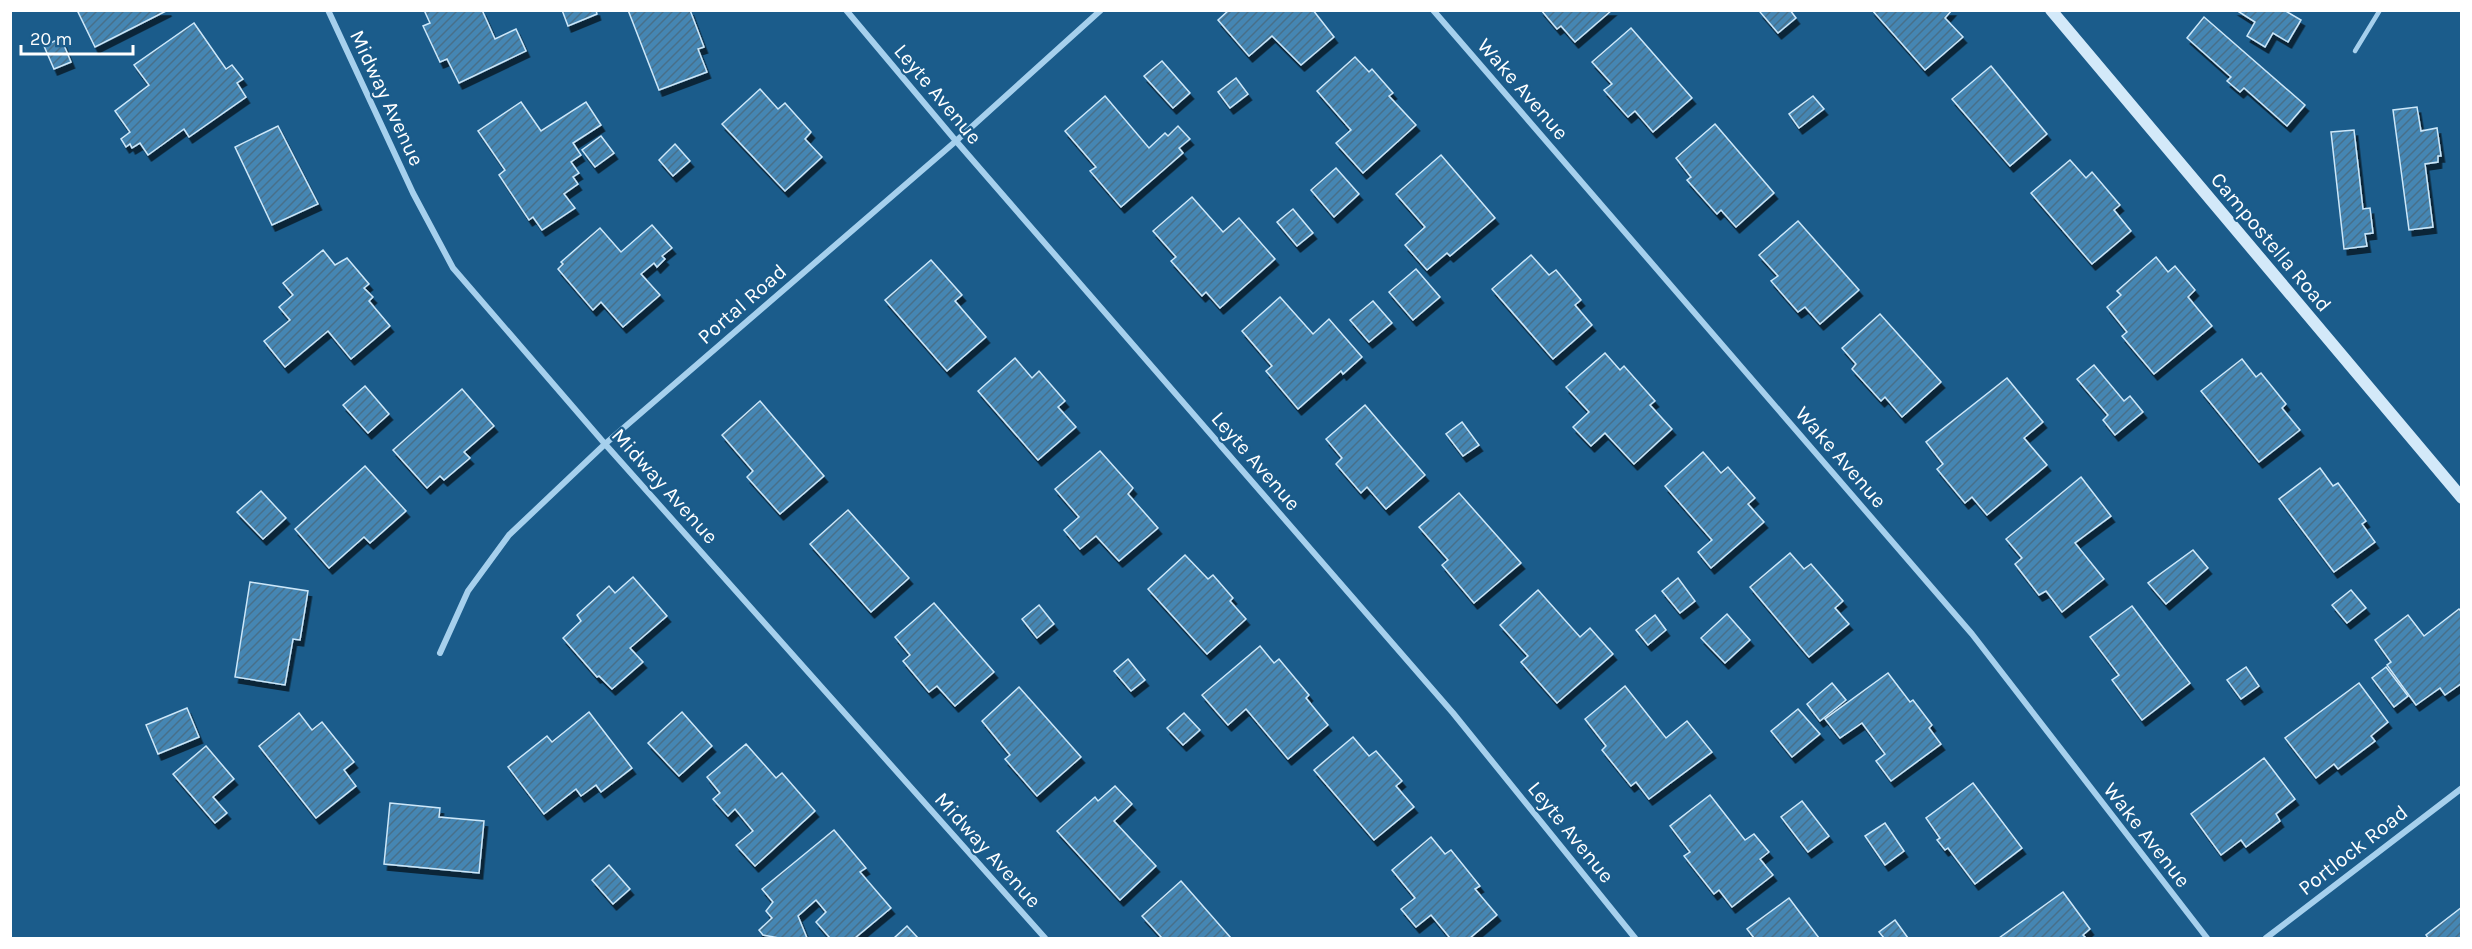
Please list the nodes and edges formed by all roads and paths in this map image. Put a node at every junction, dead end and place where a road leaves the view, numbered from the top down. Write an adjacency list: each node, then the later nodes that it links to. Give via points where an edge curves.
1 (328, 10): 9 (street, Midway Avenue, via 413,193 453,268)
2 (846, 10): 8 (street, Leyte Avenue)
3 (1101, 10): 8 (street, Portal Road)
4 (1433, 10): 15 (street, Wake Avenue, via 1972,634)
5 (2051, 10): 10 (main road, Campostella Road)
6 (2380, 10): 7 (lane)
7 (2355, 51)
8 (956, 141): 9 (street, Portal Road); 14 (street, Leyte Avenue, via 1453,713)
9 (605, 444): 11 (street, Portal Road, via 509,535 468,591); 13 (street, Midway Avenue)
10 (2462, 498)
11 (441, 652)
12 (2462, 788): 16 (street, Portlock Road)
13 (1045, 939)
14 (1635, 939)
15 (2207, 939)
16 (2266, 939)

